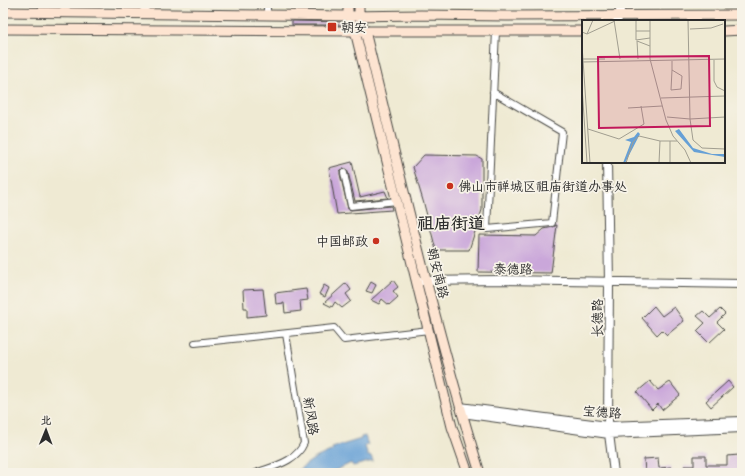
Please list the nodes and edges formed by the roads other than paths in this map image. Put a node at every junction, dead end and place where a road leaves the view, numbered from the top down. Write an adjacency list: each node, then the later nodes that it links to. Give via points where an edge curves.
1 (144, 3): 7 (street)
2 (266, 3): 8 (street)
3 (348, 3): 10 (main road)
4 (359, 3): 11 (main road)
5 (620, 3): 12 (street)
6 (3, 12): 7 (main road)
7 (145, 14): 8 (main road)
8 (267, 15): 10 (main road)
9 (742, 15): 12 (main road)
10 (348, 16): 11 (main road); 16 (main road, 朝安南路)
11 (359, 16): 12 (main road); 17 (main road, 朝安南路)
12 (619, 18)
13 (3, 29): 16 (main road)
14 (725, 30): 15 (main road)
15 (742, 30)
16 (355, 31): 17 (main road); 23 (main road, 朝安南路)
17 (365, 31): 18 (main road); 26 (main road, 朝安南路)
18 (496, 31): 19 (main road); 20 (street)
19 (582, 31)
20 (493, 92): 20 (street, via 487,229 552,223 562,132)
21 (607, 163): 27 (street, 长德路)
22 (344, 173): 23 (street, via 351,206)
23 (397, 201): 25 (main road, 朝安南路)
24 (742, 280): 27 (street, 泰德路, via 631,279)
25 (416, 281): 26 (street, 泰德路); 29 (main road, 朝安南路)
26 (426, 281): 27 (street, 泰德路); 32 (main road, 朝安南路)
27 (609, 282): 28 (street, 泰德路); 35 (street, 长德路)
28 (742, 284)
29 (429, 330): 30 (street, via 344,340 334,328); 37 (main road, 朝安南路, via 452,427)
30 (286, 334): 31 (street); 36 (street, 新风路, via 304,443 301,451 289,461)
31 (195, 343)
32 (461, 410): 35 (street, 宝德路); 38 (main road, 朝安南路)
33 (742, 422): 35 (street, 宝德路)
34 (742, 428): 35 (street, 宝德路)
35 (609, 430): 39 (street, 长德路)
36 (256, 473)
37 (468, 473)
38 (480, 473)
39 (614, 473)

